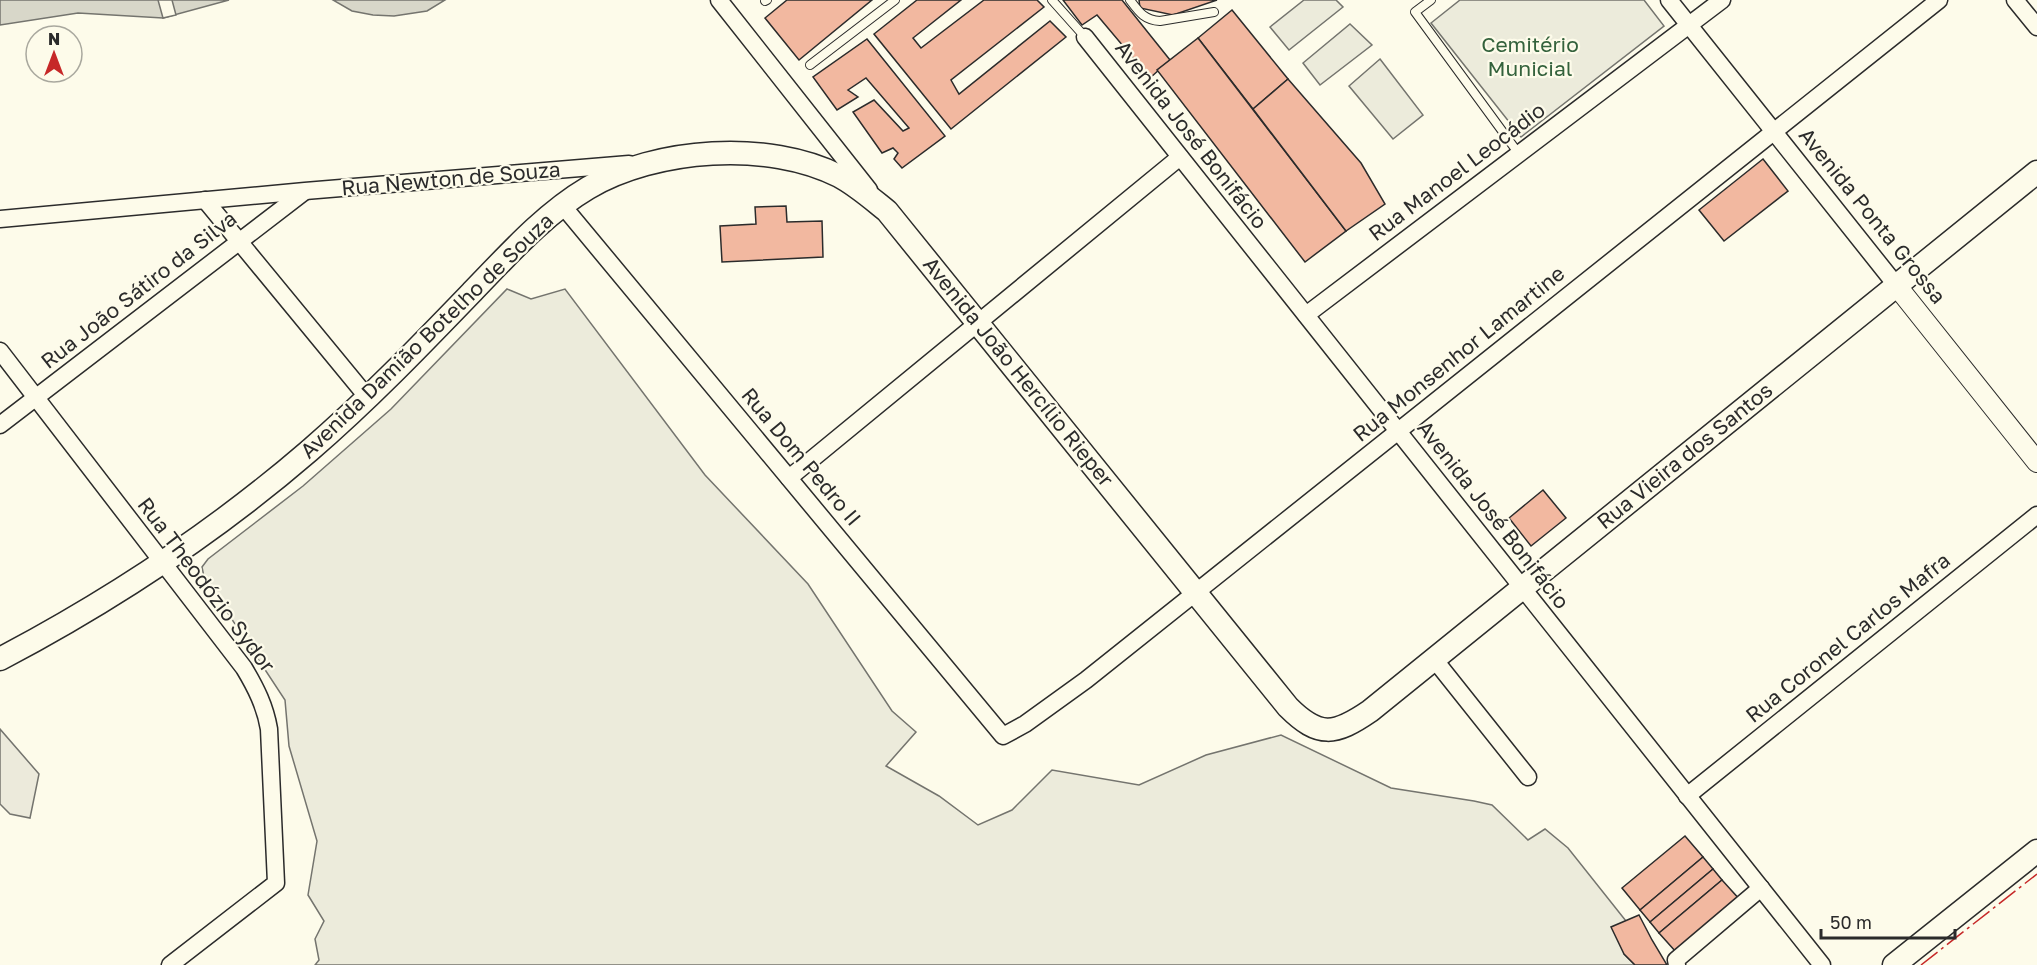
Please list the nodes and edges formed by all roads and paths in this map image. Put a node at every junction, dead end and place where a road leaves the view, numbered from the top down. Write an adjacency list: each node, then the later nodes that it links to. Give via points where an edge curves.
1 (719, 0): 23 (street, Avenida João Hercílio Rieper)
2 (895, 0): 14 (lane)
3 (1052, 0): 13 (lane)
4 (1130, 0): 10 (lane, via 1142,16 1152,21)
5 (1431, 0): 16 (lane, via 1415,12)
6 (1669, 0): 11 (street, Avenida Ponta Grossa)
7 (1722, 0): 11 (street, Rua Manoel Leocádio)
8 (1939, 0): 15 (street, Rua Monsenhor Lamartine)
9 (2015, 0): 12 (street)
10 (1214, 12)
11 (1689, 26): 15 (street, Avenida Ponta Grossa); 16 (street, Rua Manoel Leocádio)
12 (2037, 27)
13 (1085, 37): 17 (street, Avenida José Bonifácio)
14 (810, 65)
15 (1774, 132): 26 (street, Avenida Ponta Grossa); 33 (street, Rua Monsenhor Lamartine)
16 (1519, 154): 27 (street, Rua Manoel Leocádio)
17 (1180, 157): 27 (street, Avenida José Bonifácio); 28 (street)
18 (648, 163): 20 (street, Rua Newton de Souza); 22 (main road, Avenida Damião Botelho de Souza, via 588,188); 23 (main road, Rua Newton de Souza, via 722,154 770,155 807,163 839,176)
19 (2037, 171): 26 (main road, Rua Vieira dos Santos)
20 (305, 191): 21 (street, Rua Newton de Souza); 25 (street, Rua João Sátiro da Silva)
21 (205, 200): 24 (street, Rua Newton de Souza); 25 (street)
22 (563, 206): 31 (main road, Avenida Damião Botelho de Souza); 35 (street, Rua Dom Pedro II)
23 (887, 211): 28 (main road, Avenida João Hercílio Rieper)
24 (0, 219)
25 (238, 242): 30 (street, Rua João Sátiro da Silva); 31 (street)
26 (1896, 285): 34 (street, Avenida Ponta Grossa); 38 (main road, Rua Vieira dos Santos)
27 (1306, 315): 33 (street, Avenida José Bonifácio)
28 (978, 323): 35 (street); 39 (main road, Avenida João Hercílio Rieper)
29 (1, 354): 30 (street, Rua Theodózio Sydor)
30 (36, 397): 32 (street, Rua João Sátiro da Silva); 37 (street, Rua Theodózio Sydor)
31 (368, 398): 37 (main road, Avenida Damião Botelho de Souza, via 294,464)
32 (0, 425)
33 (1398, 431): 38 (street, Avenida José Bonifácio); 39 (street, Rua Monsenhor Lamartine)
34 (2037, 462)
35 (789, 478): 43 (street, Rua Dom Pedro II)
36 (2037, 515): 45 (street, Rua Coronel Carlos Mafra)
37 (163, 562): 40 (main road, Avenida Damião Botelho de Souza, via 73,619); 49 (street, Rua Theodózio Sydor, via 244,668 261,698 269,729 276,884)
38 (1522, 588): 41 (main road, Rua Vieira dos Santos); 45 (street, Avenida José Bonifácio)
39 (1196, 592): 42 (main road, Avenida João Hercílio Rieper, via 1288,707 1302,721); 43 (street, Rua Monsenhor Lamartine, via 1056,703)
40 (0, 658)
41 (1434, 659): 42 (main road, Rua Vieira dos Santos, via 1353,723); 44 (street)
42 (1327, 730)
43 (1003, 736)
44 (1528, 777)
45 (1687, 796): 47 (street, Avenida José Bonifácio)
46 (2037, 852): 51 (main road)
47 (1761, 888): 48 (street); 50 (street, Avenida José Bonifácio)
48 (1677, 963)
49 (170, 965)
50 (1822, 965)
51 (1894, 965)

